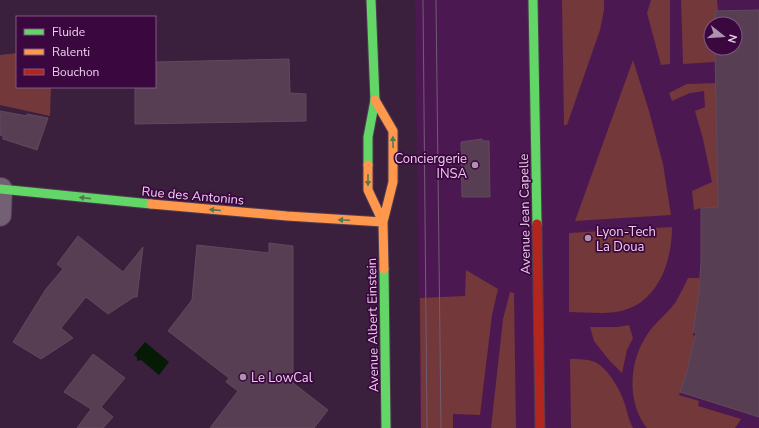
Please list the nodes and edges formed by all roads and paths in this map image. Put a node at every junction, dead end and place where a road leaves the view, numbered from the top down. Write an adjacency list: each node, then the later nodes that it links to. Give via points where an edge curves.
1 (371, 0): 3 (street, Avenue Albert Einstein)
2 (533, 0): 8 (street, Avenue Jean Capelle)
3 (375, 100): 6 (street, Avenue Albert Einstein, one-way to 6, via 368,137 368,190); 6 (street, Avenue Albert Einstein, one-way to 3, via 393,182 392,131)
4 (1, 189): 5 (street); 6 (street, Rue des Antonins, one-way to 4, via 310,218)
5 (0, 215)
6 (383, 222): 7 (street, Avenue Albert Einstein)
7 (386, 428)
8 (540, 428)

